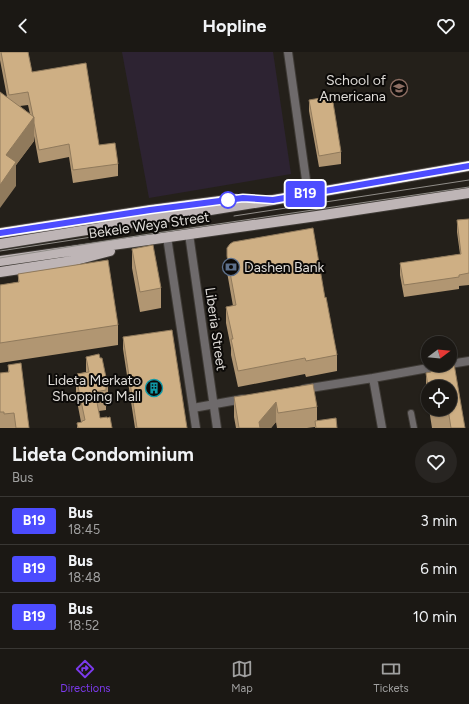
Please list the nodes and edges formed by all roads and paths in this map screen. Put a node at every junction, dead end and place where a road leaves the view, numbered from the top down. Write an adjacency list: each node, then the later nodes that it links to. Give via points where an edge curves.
1 (288, 52): 4 (street)
2 (469, 166): 4 (main road, Bekele Weya Street)
3 (469, 193): 7 (main road, Bekele Weya Street)
4 (308, 194): 5 (main road, Bekele Weya Street)
5 (273, 200): 6 (main road, via 243,198); 10 (main road, Bekele Weya Street)
6 (0, 233)
7 (189, 234): 8 (main road, Bekele Weya Street); 19 (street, Liberia Street)
8 (167, 237): 9 (main road, Bekele Weya Street); 20 (street)
9 (150, 240): 11 (main road, Bekele Weya Street); 12 (main road, via 72,261)
10 (0, 244)
11 (0, 261)
12 (0, 272)
13 (469, 361): 14 (street)
14 (457, 363)
15 (421, 369): 16 (street)
16 (373, 378): 17 (street); 24 (street)
17 (297, 390)
18 (252, 398): 19 (street)
19 (213, 404): 20 (street); 23 (street, Liberia Street)
20 (193, 408): 22 (street)
21 (412, 413): 25 (lane)
22 (196, 428)
23 (217, 428)
24 (382, 428)
25 (414, 428)

